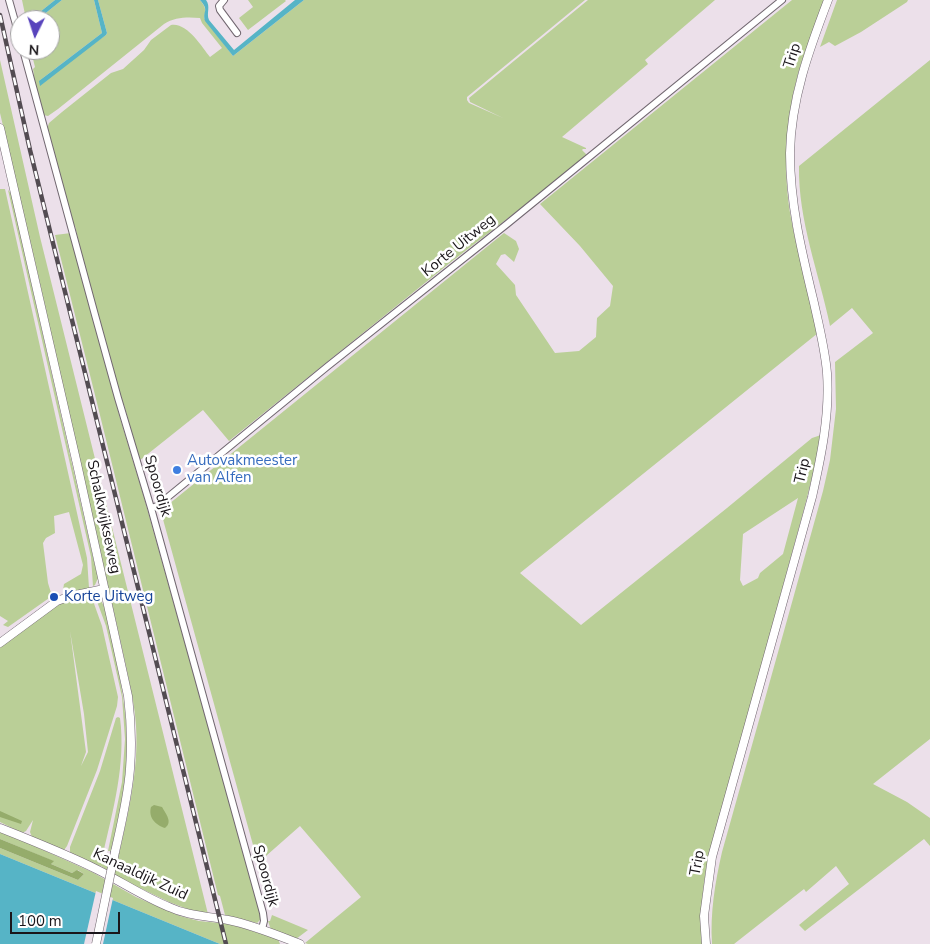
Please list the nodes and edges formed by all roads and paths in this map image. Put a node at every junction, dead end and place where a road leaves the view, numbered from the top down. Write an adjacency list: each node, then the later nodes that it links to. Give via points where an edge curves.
1 (224, 0): 4 (street, via 220,10)
2 (782, 0): 7 (street, Korte Uitweg)
3 (828, 0): 14 (street, Trip, via 801,78 790,151 794,215 827,374 826,423 812,497 712,857 704,916)
4 (237, 33)
5 (26, 60): 7 (street, Spoordijk)
6 (0, 128): 8 (street, Schalkwijkseweg)
7 (151, 508): 11 (street, Spoordijk, via 263,913)
8 (104, 589): 9 (street, via 57,601); 12 (street, Schalkwijkseweg, bridge, via 128,696 130,776)
9 (0, 643)
10 (0, 828): 11 (street, Kanaaldijk Zuid, via 98,870 170,908)
11 (262, 929): 13 (street, Kanaaldijk Zuid)
12 (96, 944)
13 (300, 944)
14 (706, 944)

